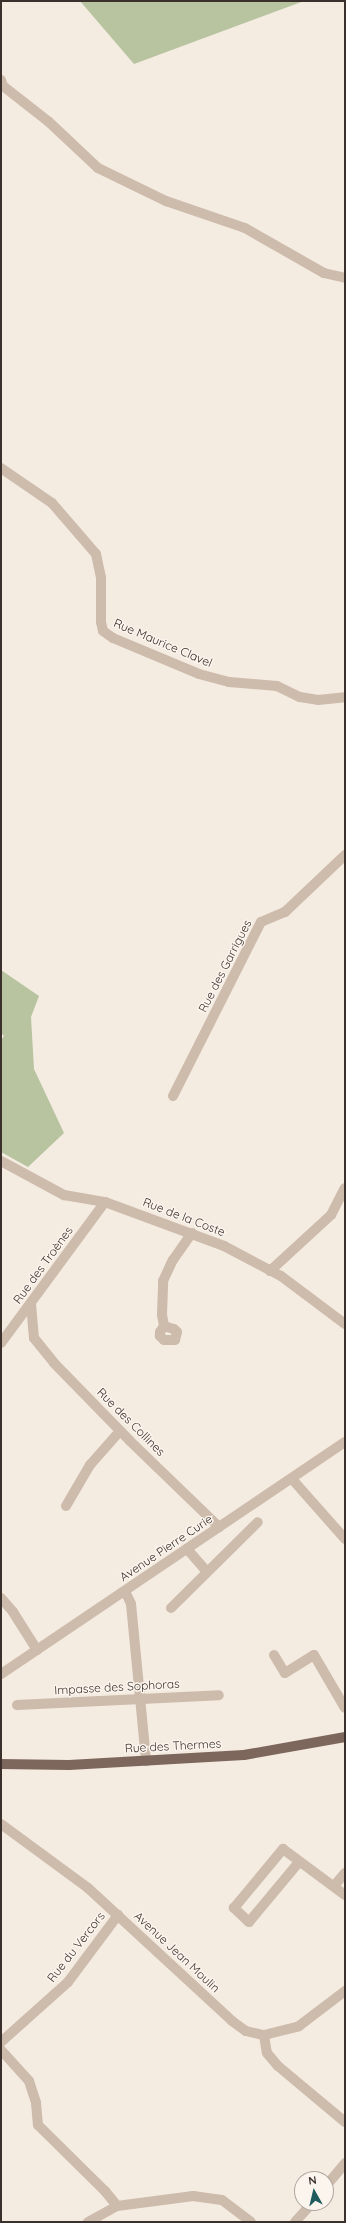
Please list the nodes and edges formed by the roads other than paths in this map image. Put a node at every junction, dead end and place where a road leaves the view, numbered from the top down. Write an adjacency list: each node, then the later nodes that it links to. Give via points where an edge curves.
1 (1, 80): 2 (street, via 3,86 50,122 98,168 166,201 245,228 324,273)
2 (345, 278)
3 (1, 468): 4 (street, Rue Maurice Clavel, via 52,503 96,554 101,578 101,622 103,631 113,638 199,674 229,682 276,686 300,697 318,700)
4 (345, 697)
5 (345, 856): 6 (street, Rue des Garrigues, via 285,912 260,922)
6 (173, 1096)
7 (1, 1162): 9 (street, Rue de la Coste, via 64,1195)
8 (345, 1188): 11 (street, via 331,1215)
9 (105, 1202): 10 (street, Rue de la Coste); 12 (street, Rue des Troènes)
10 (192, 1233): 11 (street, Rue de la Coste); 15 (street, via 173,1260 163,1281)
11 (270, 1271): 14 (street, Rue de la Coste)
12 (31, 1304): 13 (street, Rue des Troènes); 16 (street, Rue des Collines)
13 (16, 1324): 16 (street, via 25,1324); 17 (street, Rue des Troènes)
14 (345, 1324)
15 (164, 1326)
16 (32, 1330): 18 (street, Rue des Collines, via 34,1338 58,1368)
17 (1, 1343)
18 (120, 1431): 21 (street, via 90,1465); 23 (street, Rue des Collines)
19 (345, 1442): 20 (street, Avenue Pierre Curie)
20 (292, 1479): 23 (street, Avenue Pierre Curie); 24 (street)
21 (66, 1506)
22 (258, 1522): 26 (street)
23 (219, 1527): 25 (street, Avenue Pierre Curie)
24 (345, 1539)
25 (188, 1550): 26 (street); 27 (street, Avenue Pierre Curie)
26 (206, 1572): 29 (street)
27 (125, 1591): 30 (street, Avenue Pierre Curie); 34 (street, via 131,1604)
28 (1, 1598): 30 (street)
29 (171, 1608)
30 (37, 1650): 32 (street, Avenue Pierre Curie)
31 (274, 1655): 36 (street, via 285,1673 314,1655)
32 (1, 1674)
33 (219, 1694): 34 (street, Impasse des Sophoras)
34 (140, 1700): 35 (street, Impasse des Sophoras); 38 (street)
35 (17, 1705)
36 (345, 1708)
37 (345, 1737): 38 (main road, Rue des Thermes, via 244,1755)
38 (146, 1762): 39 (main road, Rue des Thermes)
39 (1, 1764)
40 (1, 1824): 45 (street, Avenue Jean Moulin, via 88,1888)
41 (299, 1862): 41 (street, via 283,1849 234,1908 249,1922); 43 (street)
42 (345, 1873): 43 (street)
43 (334, 1886): 44 (street)
44 (345, 1895)
45 (118, 1915): 47 (street, Avenue Jean Moulin, via 232,2021 246,2031); 48 (street, Rue du Vercors, via 68,1982)
46 (345, 1991): 47 (street, Avenue Jean Moulin, via 299,2026)
47 (264, 2034): 50 (street, via 267,2053 278,2066)
48 (1, 2042)
49 (1, 2050): 53 (street, via 29,2081 36,2103 38,2125)
50 (345, 2122)
51 (345, 2163): 52 (street)
52 (334, 2176)
53 (117, 2206): 55 (street); 56 (street, via 157,2199 208,2196 235,2208)
54 (305, 2211): 57 (street)
55 (88, 2222)
56 (251, 2222)
57 (295, 2222)

